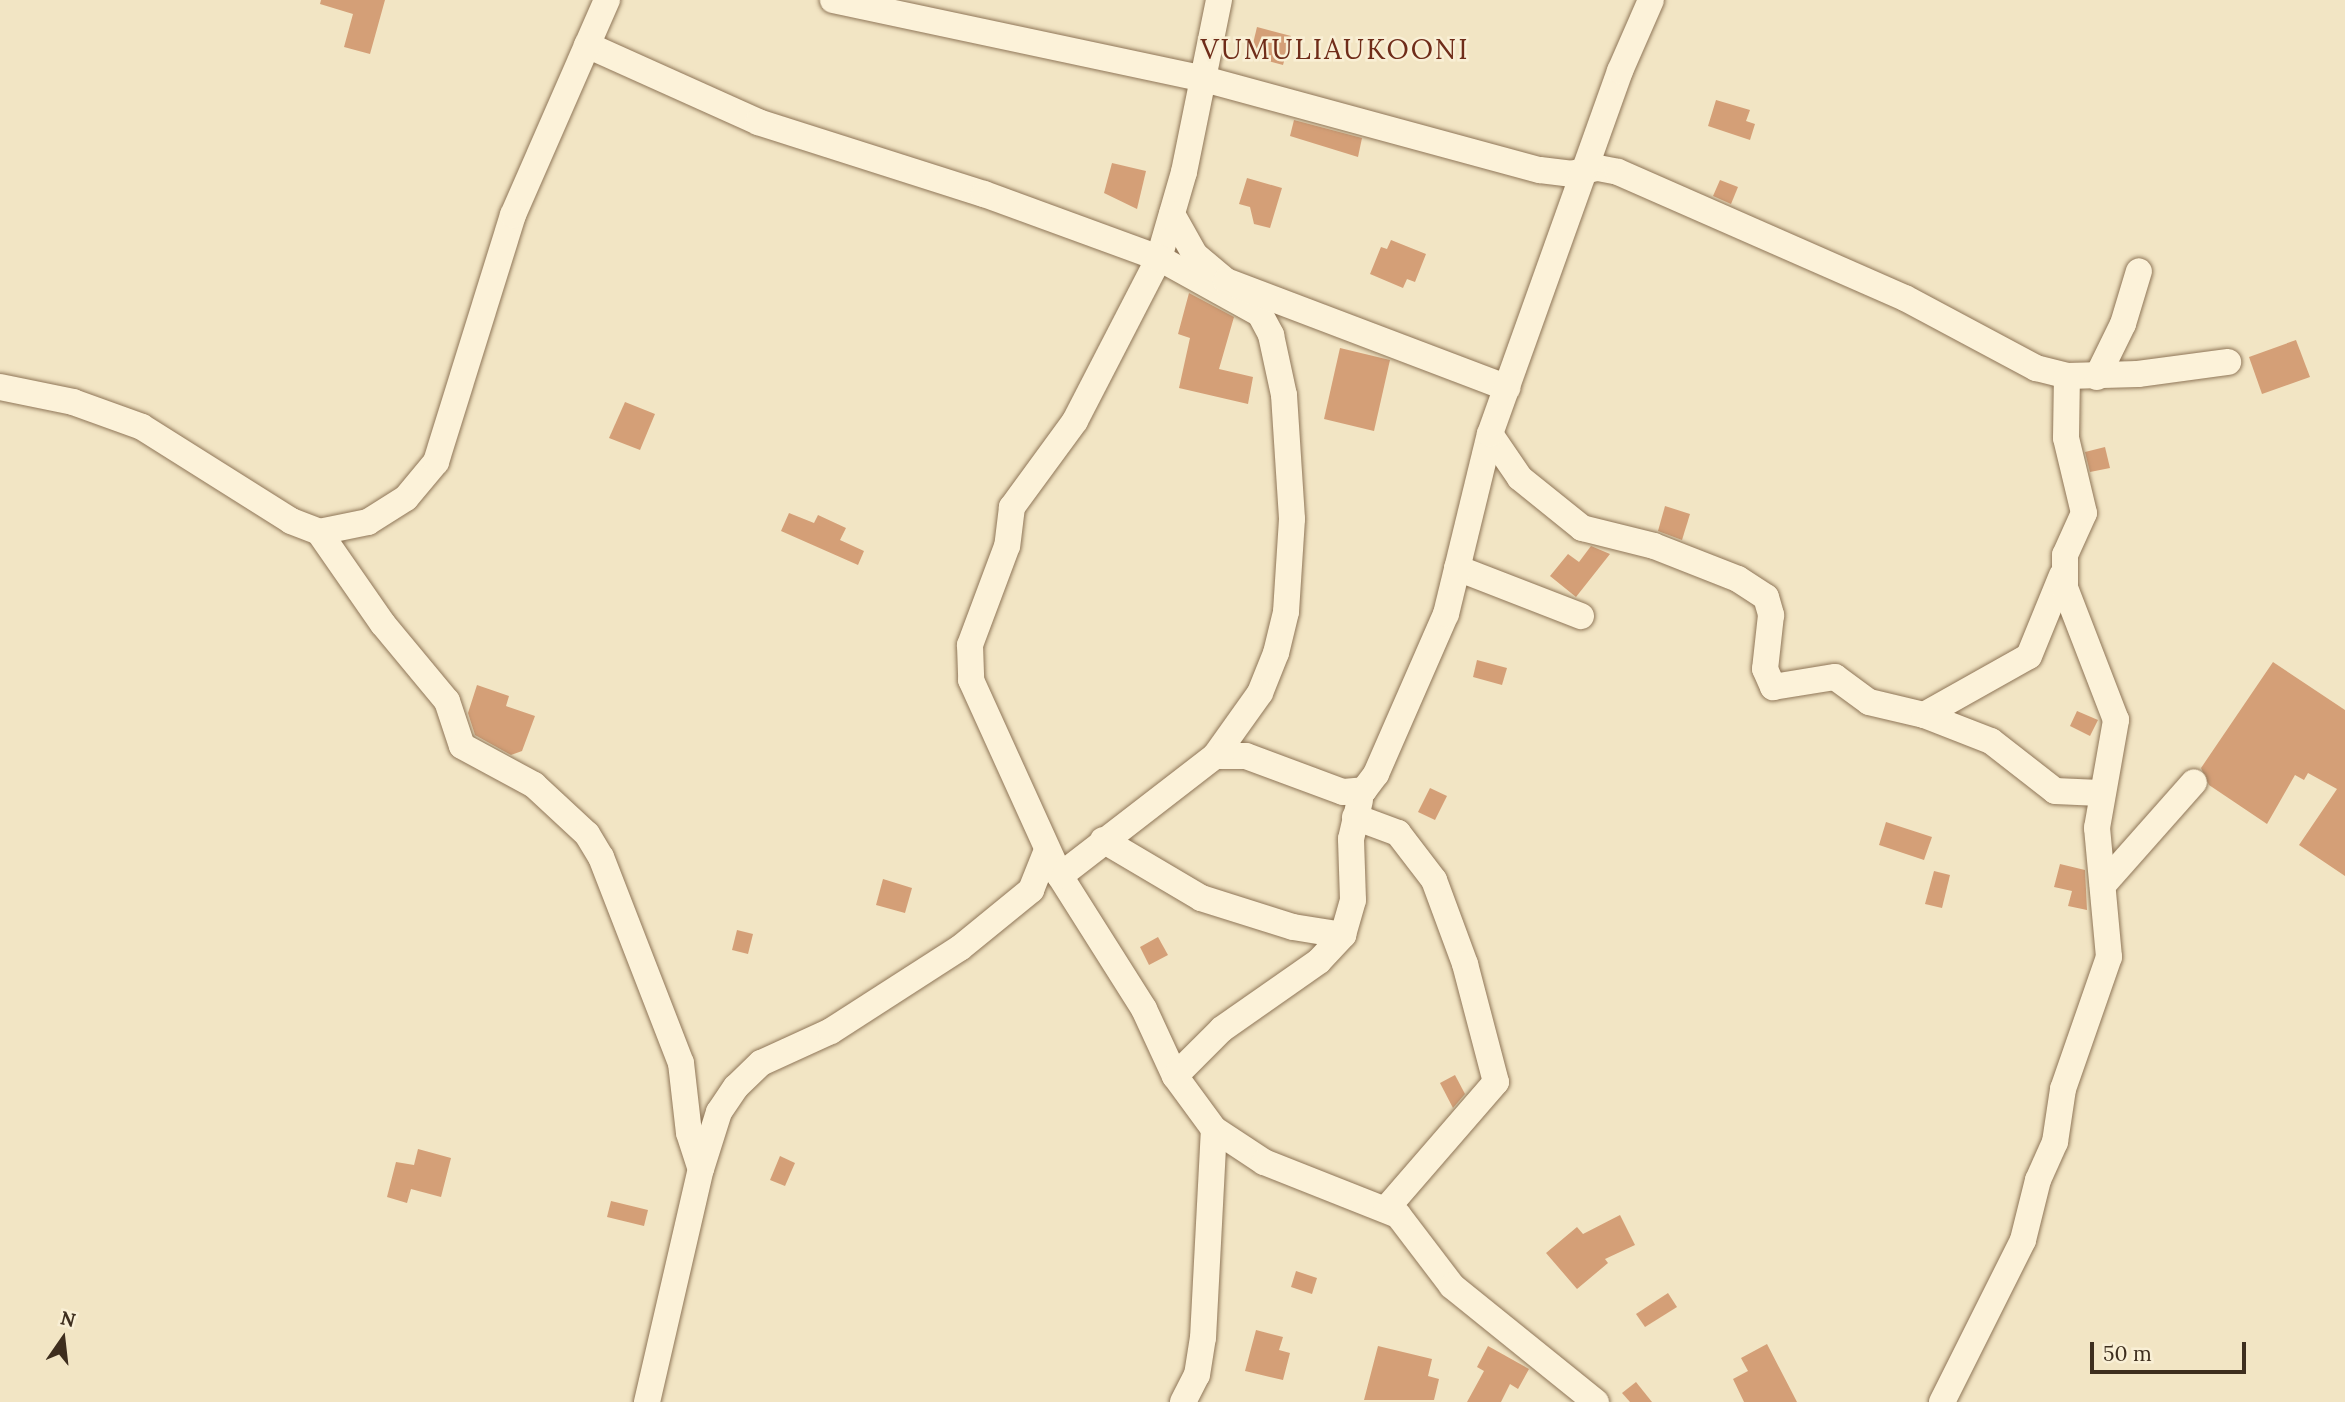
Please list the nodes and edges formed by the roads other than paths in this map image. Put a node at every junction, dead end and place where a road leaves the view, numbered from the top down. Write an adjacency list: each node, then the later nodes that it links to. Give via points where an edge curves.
1 (607, 0): 5 (street)
2 (833, 0): 6 (street)
3 (1219, 0): 6 (street)
4 (1651, 0): 7 (street)
5 (587, 45): 9 (street, via 758,122 984,194); 17 (street, via 513,215 446,436 427,479 368,522)
6 (1204, 79): 7 (street, via 1519,166 1564,174); 8 (street)
7 (1585, 168): 12 (street, via 1618,172 1672,194 1905,298 2013,357); 15 (street)
8 (1172, 214): 9 (street); 15 (street, via 1195,254 1226,281)
9 (1159, 258): 22 (street, via 1260,314 1271,335 1284,395 1292,519 1286,612 1260,693); 28 (street, via 1065,438 1018,495 1007,546 970,645 971,681 980,709)
10 (2139, 271): 13 (street, via 2119,334)
11 (2228, 362): 13 (street)
12 (2067, 376): 13 (street); 19 (street, via 2066,438 2084,513)
13 (2097, 377)
14 (0, 387): 17 (street, via 73,401 142,427 291,521)
15 (1507, 388): 16 (street)
16 (1490, 434): 18 (street); 21 (street, via 1520,478 1582,528 1654,546 1738,579 1766,597 1772,615 1765,669 1773,687 1789,689 1824,675 1847,682 1870,702)
17 (319, 532): 34 (street, via 390,633 447,701 462,746 534,785 587,834 601,857 681,1062 689,1133)
18 (1457, 568): 20 (street); 24 (street, via 1424,671)
19 (2064, 570): 21 (street, via 2029,656); 25 (street, via 2072,615 2116,720)
20 (1581, 616)
21 (1924, 715): 25 (street, via 1991,741 2055,791)
22 (1215, 756): 24 (street, via 1246,756 1322,788); 27 (street)
23 (2194, 782): 30 (street)
24 (1364, 790): 26 (street)
25 (2100, 793): 30 (street, via 2097,828)
26 (1355, 817): 31 (street, via 1353,900); 35 (street, via 1398,833 1434,880 1465,964 1496,1082)
27 (1103, 840): 29 (street); 31 (street, via 1201,898 1293,927)
28 (1047, 850): 29 (street); 34 (street, via 1031,890 960,948 831,1031 761,1063 719,1112)
29 (1060, 876): 32 (street, via 1144,1009)
30 (2103, 885): 39 (street, via 2109,957 2063,1089 2055,1142 2011,1270 1952,1373)
31 (1343, 935): 32 (street, via 1319,961 1222,1029)
32 (1174, 1076): 33 (street)
33 (1214, 1129): 35 (street, via 1264,1162); 37 (street, via 1203,1338 1197,1375)
34 (701, 1169): 36 (street)
35 (1387, 1208): 38 (street, via 1452,1286)
36 (647, 1402)
37 (1183, 1402)
38 (1596, 1402)
39 (1942, 1402)

